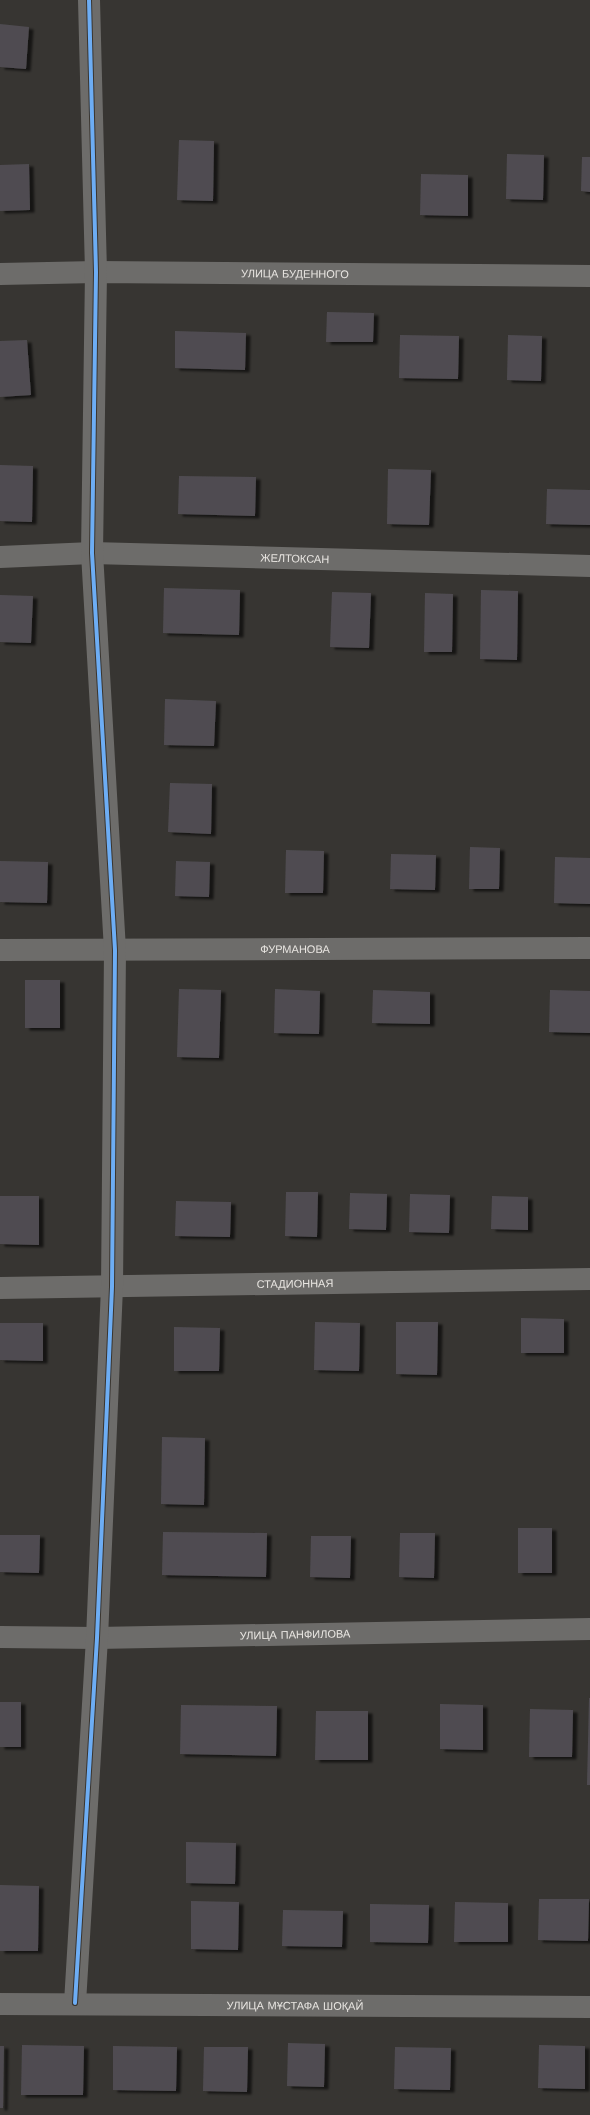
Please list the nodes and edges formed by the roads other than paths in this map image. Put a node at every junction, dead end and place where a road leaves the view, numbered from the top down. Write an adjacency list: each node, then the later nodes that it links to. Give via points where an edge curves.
1 (89, 0): 2 (street)
2 (96, 272): 3 (street, УЛИЦА БУДЕННОГО); 4 (street, УЛИЦА БУДЕННОГО); 5 (street)
3 (0, 274)
4 (590, 276)
5 (92, 553): 6 (street, ЖЕЛТОКСАН); 7 (street, ЖЕЛТОКСАН); 10 (street)
6 (0, 557)
7 (590, 566)
8 (590, 948): 10 (street, ФУРМАНОВА)
9 (0, 950): 10 (street, ФУРМАНОВА)
10 (115, 950): 12 (street)
11 (590, 1279): 12 (street, СТАДИОННАЯ)
12 (112, 1287): 13 (street, СТАДИОННАЯ); 16 (street)
13 (0, 1288)
14 (590, 1629): 16 (street, УЛИЦА ПАНФИЛОВА)
15 (0, 1637): 16 (street, УЛИЦА ПАНФИЛОВА)
16 (97, 1638): 17 (street)
17 (75, 2003): 18 (street, УЛИЦА МҰСТАФА ШОҚАЙ); 19 (street, УЛИЦА МҰСТАФА ШОҚАЙ)
18 (0, 2004)
19 (590, 2007)

